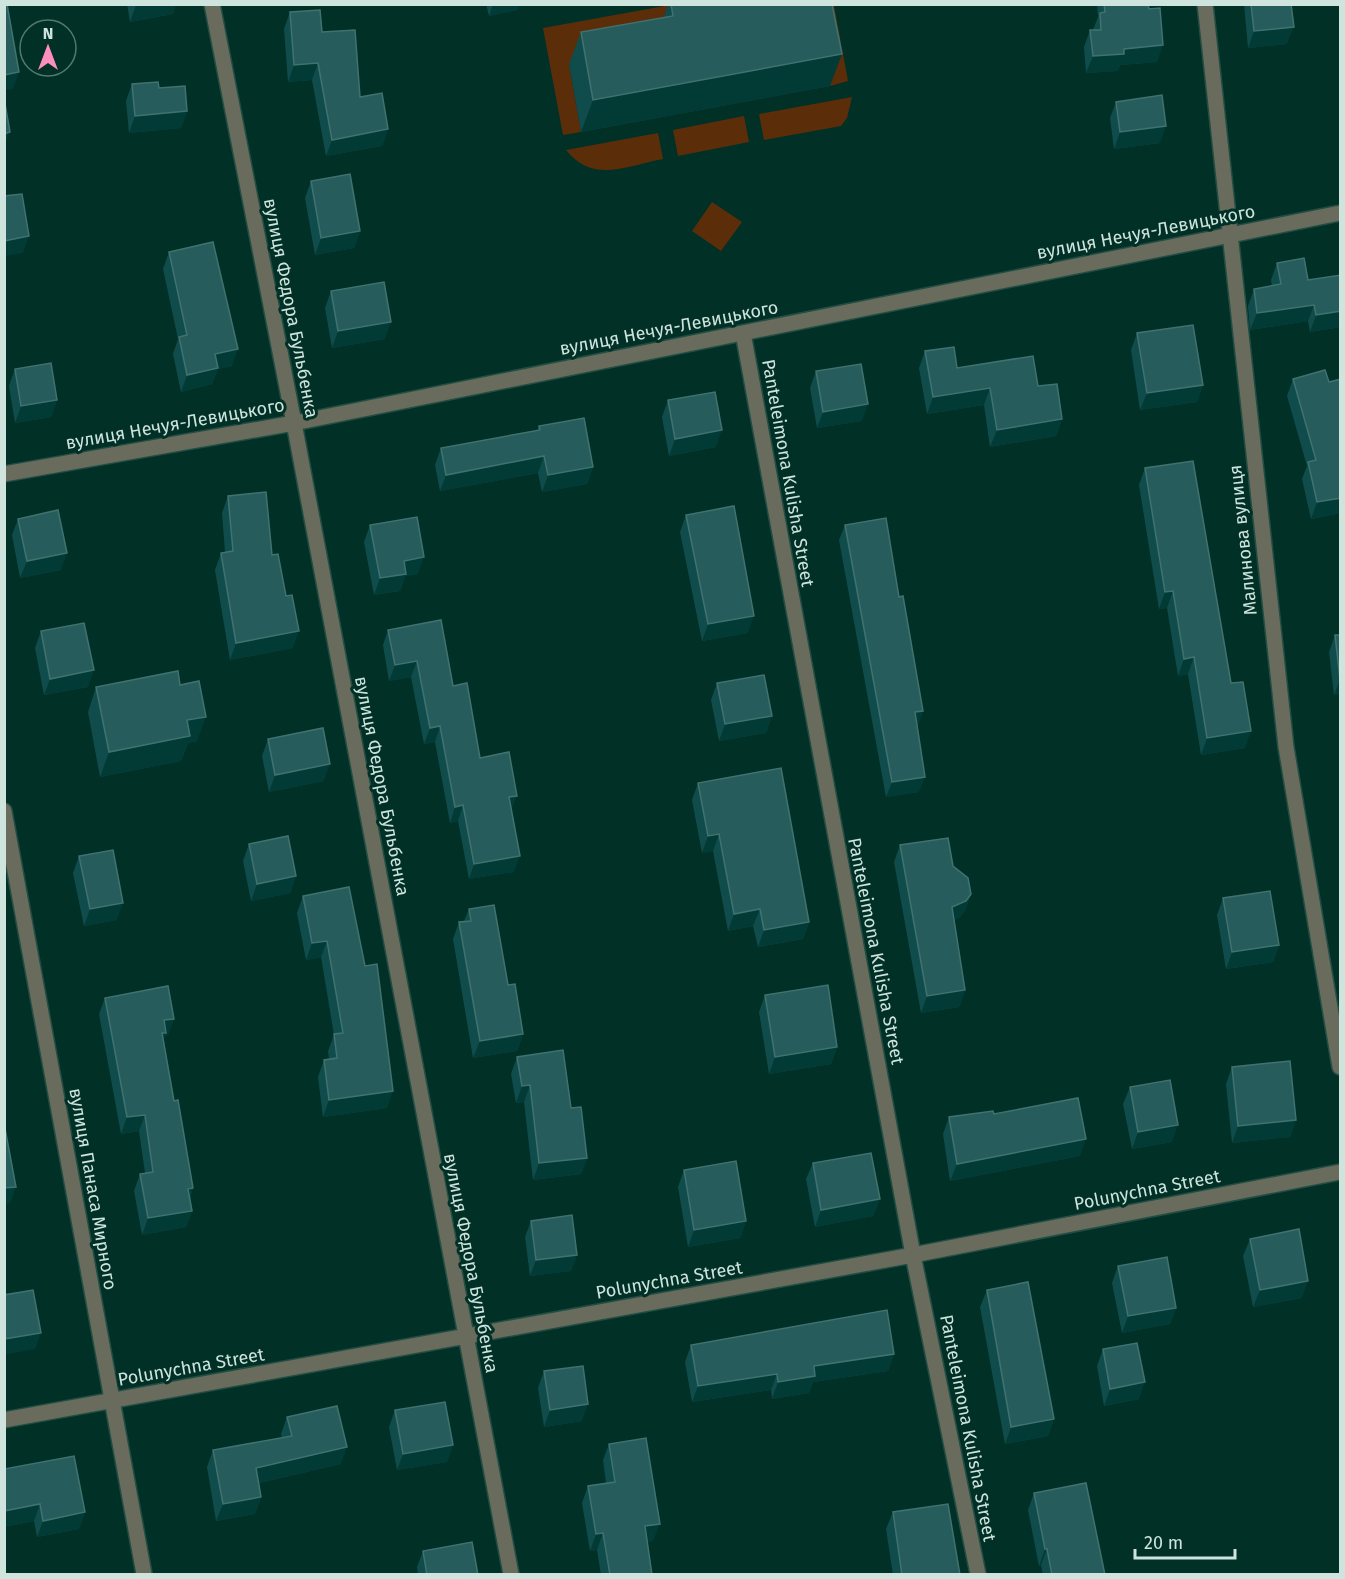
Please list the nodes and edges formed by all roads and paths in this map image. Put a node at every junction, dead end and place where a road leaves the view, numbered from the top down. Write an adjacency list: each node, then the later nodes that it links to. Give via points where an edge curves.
1 (212, 4): 6 (street, вулиця Федора Бульбенка)
2 (1205, 4): 4 (street, Малинова вулиця)
3 (1341, 213): 4 (street, вулиця Нечуя-Левицького)
4 (1228, 236): 5 (street, вулиця Нечуя-Левицького); 9 (street, Малинова вулиця, via 1286,747)
5 (743, 333): 6 (street, вулиця Нечуя-Левицького); 11 (street, Panteleimona Kulisha Street)
6 (294, 423): 7 (street, вулиця Нечуя-Левицького); 12 (street, вулиця Федора Бульбенка)
7 (4, 474)
8 (4, 811): 13 (street, вулиця Панаса Мирного)
9 (1341, 1067)
10 (1341, 1172): 11 (street, Polunychna Street)
11 (913, 1255): 12 (street, Polunychna Street); 17 (street, Panteleimona Kulisha Street)
12 (465, 1337): 13 (street, Polunychna Street); 16 (street, вулиця Федора Бульбенка)
13 (112, 1401): 14 (street, Polunychna Street); 15 (street, вулиця Панаса Мирного)
14 (4, 1420)
15 (144, 1575)
16 (511, 1575)
17 (978, 1575)

